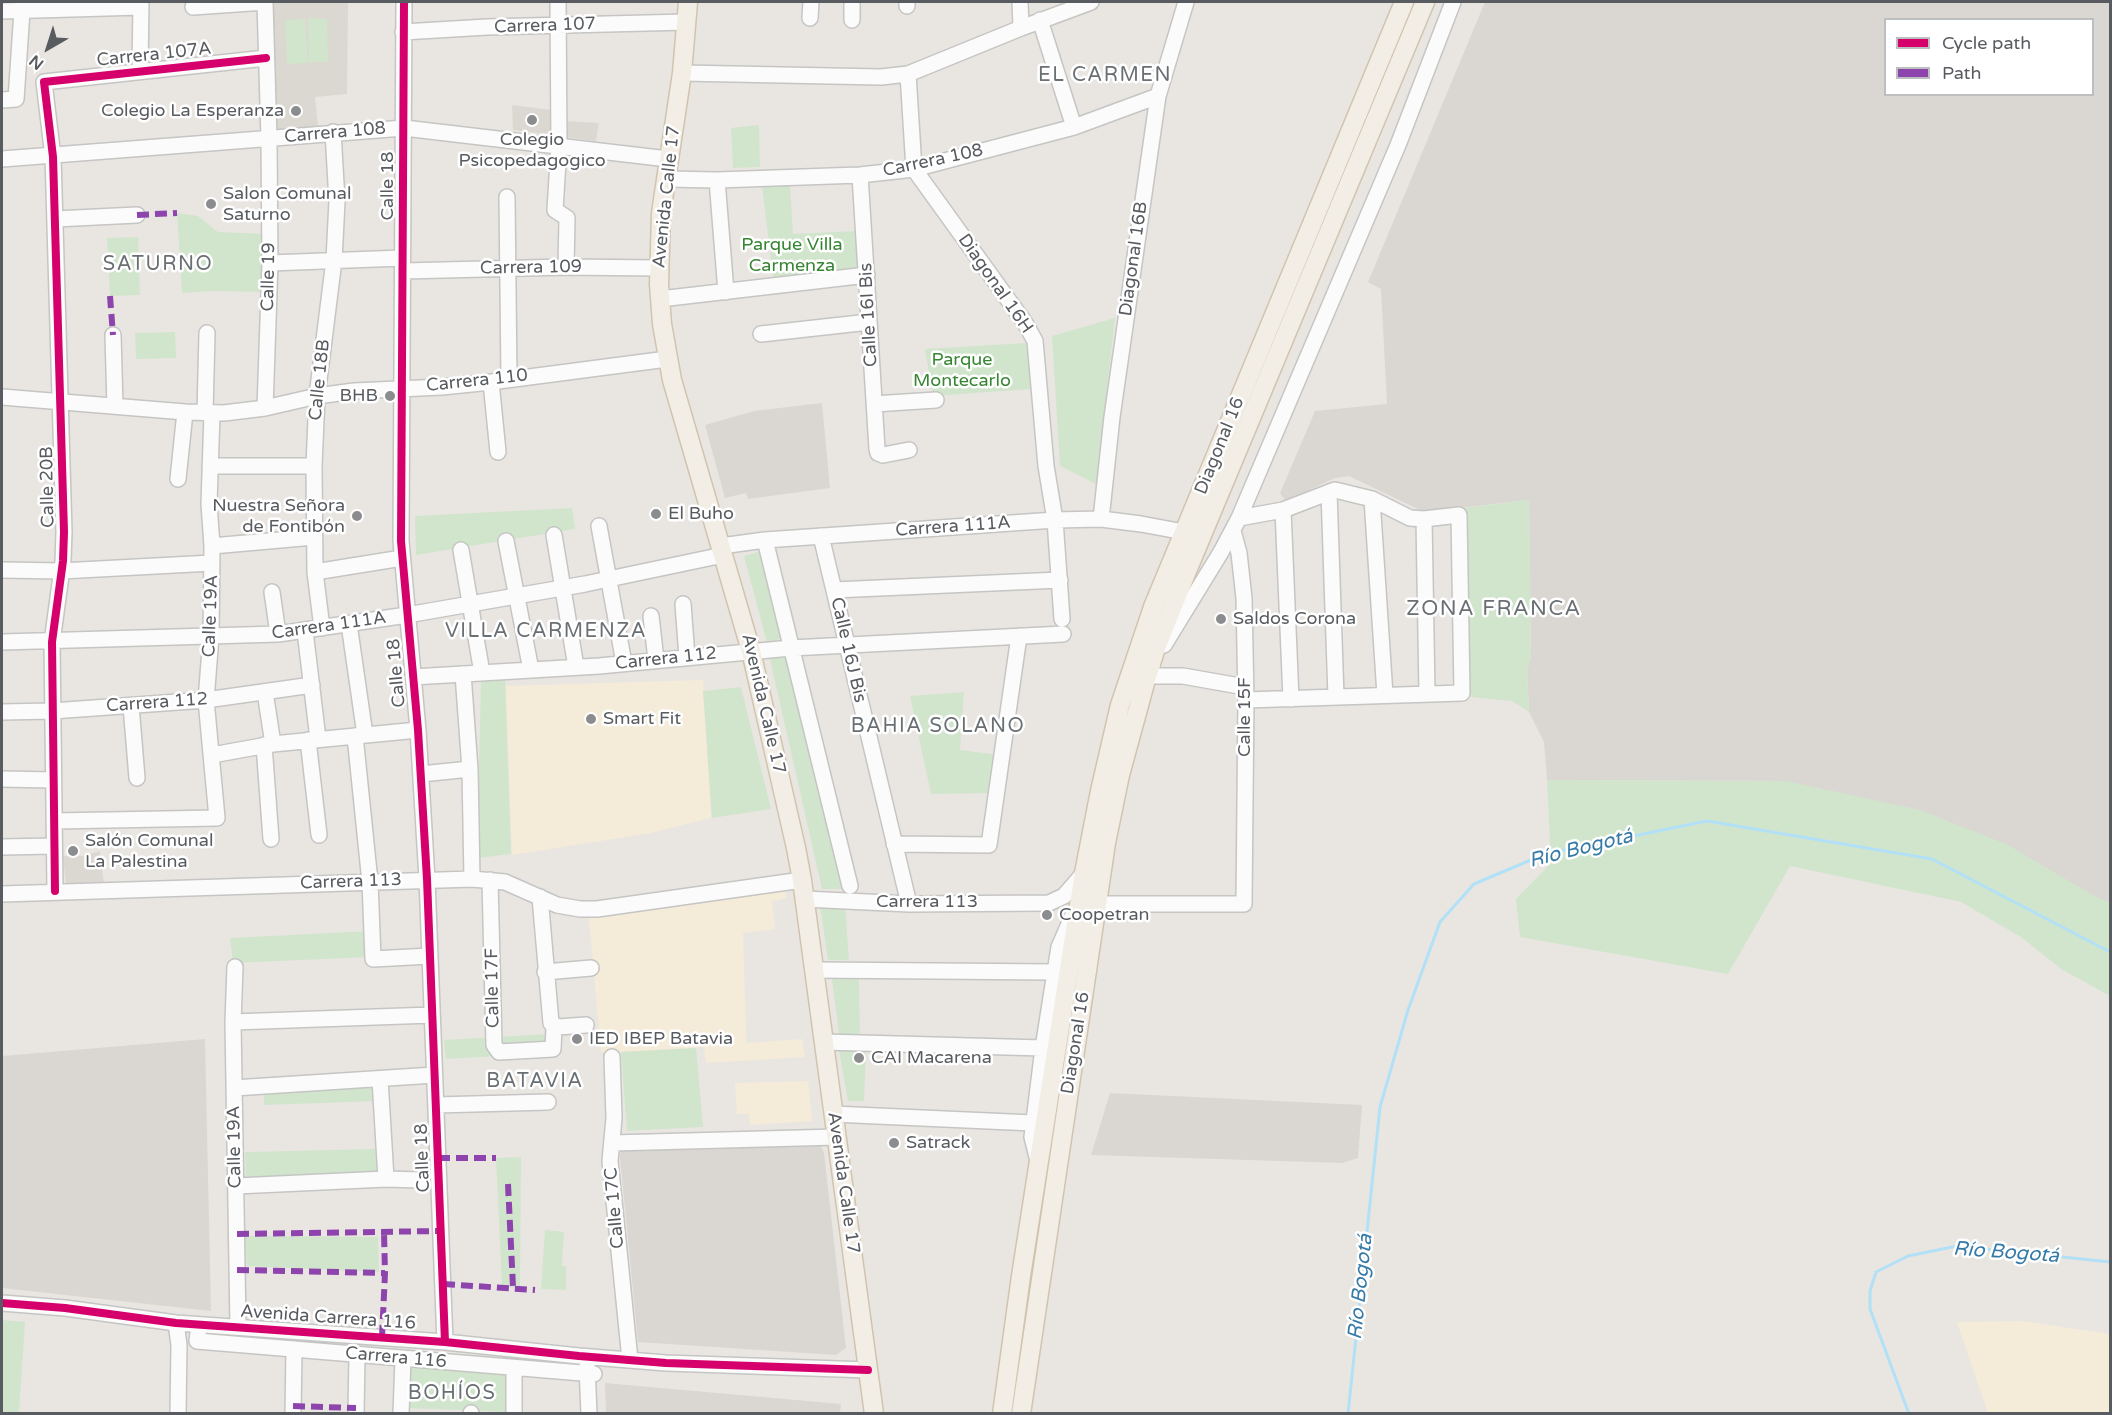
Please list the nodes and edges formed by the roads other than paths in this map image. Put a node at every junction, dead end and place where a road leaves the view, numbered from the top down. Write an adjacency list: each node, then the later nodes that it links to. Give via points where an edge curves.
1 (265, 2): 15 (street); 26 (street, Calle 19)
2 (404, 2): 24 (street, Calle 18)
3 (558, 2): 22 (street)
4 (688, 2): 21 (main road, Avenida Calle 17)
5 (811, 2): 18 (street)
6 (852, 2): 19 (street)
7 (1020, 2): 23 (street)
8 (1091, 2): 20 (street)
9 (1186, 2): 31 (street, Diagonal 16B)
10 (1404, 2): 87 (main road, Diagonal 16)
11 (1425, 2): 130 (main road, Diagonal 16, via 1183,580)
12 (1453, 2): 25 (street, Diagonal 16)
13 (1460, 2): 25 (street, Diagonal 16)
14 (141, 4): 17 (street); 27 (street)
15 (193, 7)
16 (2, 11): 17 (street)
17 (22, 11): 32 (street, via 16,99)
18 (810, 18)
19 (852, 20)
20 (1040, 20): 23 (street); 33 (street)
21 (687, 22): 22 (street, Carrera 107); 28 (main road, Avenida Calle 17)
22 (560, 25): 24 (street, Carrera 107); 37 (street)
23 (1021, 28): 29 (street)
24 (404, 32): 34 (street, Calle 18)
25 (1438, 44): 85 (street, Diagonal 16)
26 (266, 58): 27 (street, Carrera 107A); 36 (street, Calle 19)
27 (140, 71): 30 (street, Carrera 107A)
28 (682, 73): 29 (street, via 881,77); 40 (main road, Avenida Calle 17)
29 (908, 74): 41 (street)
30 (44, 82): 38 (street, Calle 20B)
31 (1158, 96): 33 (street, Carrera 108); 82 (street, Diagonal 16B)
32 (2, 100)
33 (1074, 127): 41 (street, Carrera 108)
34 (404, 128): 35 (street, Carrera 108); 37 (street, Carrera 108); 50 (street, Calle 18)
35 (333, 132): 36 (street, Carrera 108); 48 (street, Calle 18B, via 337,201)
36 (269, 139): 38 (street, Carrera 108); 49 (street, Calle 19)
37 (559, 145): 40 (street, Carrera 108); 51 (street, via 556,212 567,218)
38 (53, 157): 39 (street, Carrera 108); 47 (street, Calle 20B)
39 (2, 159)
40 (668, 159): 43 (main road, Avenida Calle 17)
41 (914, 169): 42 (street, Carrera 108); 84 (street, Diagonal 16H, via 1035,341)
42 (860, 176): 44 (street, Carrera 108); 54 (street, Calle 16I Bis)
43 (665, 179): 44 (street, Carrera 108); 53 (main road, Avenida Calle 17)
44 (717, 180): 55 (street)
45 (507, 197): 52 (street)
46 (137, 214): 47 (street)
47 (55, 219): 68 (street, Calle 20B)
48 (334, 260): 49 (street, Carrera 109); 50 (street, Carrera 109); 65 (street, Calle 18B)
49 (270, 263): 71 (street, Calle 19)
50 (403, 265): 52 (street, Carrera 109); 64 (street, Calle 18)
51 (566, 267): 52 (street, Carrera 109); 53 (street, Carrera 109)
52 (508, 268): 62 (street)
53 (659, 268): 56 (main road, Avenida Calle 17)
54 (867, 275): 55 (street); 57 (street, Calle 16I Bis)
55 (726, 292): 56 (street)
56 (660, 299): 61 (main road, Avenida Calle 17)
57 (869, 322): 59 (street); 69 (street, Calle 16I Bis)
58 (207, 333): 73 (street, Calle 19A)
59 (761, 334)
60 (113, 335): 70 (street)
61 (667, 359): 62 (street, Carrera 110); 95 (main road, Avenida Calle 17)
62 (509, 379): 63 (street, Carrera 110)
63 (491, 382): 64 (street, Carrera 110); 75 (street)
64 (402, 388): 65 (street, Carrera 110); 96 (street, Calle 18)
65 (317, 396): 71 (street, Carrera 110); 77 (street, Calle 18B)
66 (2, 397): 68 (street, Carrera 110)
67 (936, 400): 69 (street)
68 (61, 401): 70 (street, Carrera 110); 99 (street, Calle 20B)
69 (874, 404): 74 (street, Calle 16I Bis, via 878,453)
70 (115, 406): 72 (street, Carrera 110)
71 (265, 408): 73 (street, Carrera 110)
72 (185, 412): 73 (street, Carrera 110); 78 (street)
73 (209, 413): 76 (street, Calle 19A)
74 (909, 450)
75 (498, 452)
76 (210, 466): 77 (street); 93 (street, Calle 19A)
77 (314, 466): 90 (street, Calle 18B)
78 (178, 479)
79 (1329, 492): 80 (street, via 1343,490); 81 (street); 137 (street)
80 (1372, 499): 83 (street, via 1410,518); 136 (street)
81 (1283, 510): 85 (street); 138 (street)
82 (1101, 519): 84 (street, Carrera 111A); 87 (street, Carrera 111A)
83 (1424, 519): 135 (street); 135 (street, via 1459,515 1462,693)
84 (1055, 520): 89 (street, Carrera 111A); 102 (street, Diagonal 16H)
85 (1236, 524): 130 (street, Diagonal 16); 134 (street, Calle 15F, via 1244,598)
86 (599, 526): 101 (street)
87 (1184, 532): 159 (main road, Diagonal 16, via 1126,684)
88 (554, 535): 103 (street)
89 (821, 536): 91 (street, Carrera 111A); 104 (street, Calle 16J Bis)
90 (314, 537): 93 (street); 100 (street, Calle 18B)
91 (765, 540): 95 (street, Carrera 111A); 121 (street)
92 (506, 541): 106 (street)
93 (212, 546): 97 (street, Calle 19A)
94 (461, 550): 107 (street)
95 (722, 550): 101 (street, Carrera 111A); 122 (main road, Avenida Calle 17)
96 (402, 558): 100 (street); 109 (street, Calle 18)
97 (212, 563): 99 (street); 117 (street, Calle 19A)
98 (2, 570): 99 (street)
99 (62, 571): 119 (street, Calle 20B)
100 (315, 572): 113 (street, Calle 18B)
101 (609, 579): 103 (street, Carrera 111A); 125 (street)
102 (1060, 580): 104 (street); 112 (street, Diagonal 16H)
103 (563, 588): 106 (street, Carrera 111A); 126 (street)
104 (834, 590): 120 (street, Calle 16J Bis)
105 (272, 592): 115 (street)
106 (516, 596): 107 (street, Carrera 111A); 127 (street)
107 (470, 604): 109 (street, Carrera 111A); 128 (street)
108 (682, 604): 123 (street)
109 (407, 615): 111 (street, Carrera 111A); 131 (street, Calle 18)
110 (651, 616): 124 (street)
111 (349, 624): 113 (street, Carrera 111A); 144 (street)
112 (1063, 626): 116 (street, Carrera 112)
113 (322, 628): 114 (street, Carrera 111A)
114 (305, 631): 115 (street, Carrera 111A); 132 (street)
115 (278, 634): 117 (street, Carrera 111A)
116 (1019, 636): 120 (street, Carrera 112); 156 (street, via 989,845)
117 (211, 637): 119 (street, Carrera 111A); 139 (street, Calle 19A)
118 (2, 642): 119 (street, Carrera 111A)
119 (52, 642): 141 (street, Calle 20B)
120 (847, 645): 121 (street, Carrera 112); 156 (street, Calle 16J Bis)
121 (791, 648): 122 (street, Carrera 112); 165 (street)
122 (751, 651): 123 (street, Carrera 112); 163 (main road, Avenida Calle 17)
123 (687, 657): 124 (street, Carrera 112)
124 (656, 660): 125 (street, Carrera 112)
125 (624, 663): 126 (street, Carrera 112)
126 (576, 667): 127 (street, Carrera 112)
127 (531, 670): 128 (street, Carrera 112)
128 (482, 673): 129 (street, Carrera 112)
129 (463, 674): 131 (street, Carrera 112); 148 (street)
130 (1147, 676): 134 (street, via 1183,676); 172 (main road, Diagonal 16)
131 (413, 677): 143 (street, Calle 18)
132 (312, 685): 133 (street, Carrera 112); 145 (street)
133 (265, 692): 139 (street, Carrera 112); 146 (street)
134 (1246, 694): 138 (street); 172 (street, Calle 15F, via 1244,904)
135 (1427, 694): 136 (street)
136 (1384, 695): 137 (street)
137 (1336, 697): 138 (street)
138 (1291, 699)
139 (206, 700): 140 (street, Carrera 112); 147 (street, Calle 19A)
140 (131, 706): 141 (street, Carrera 112); 150 (street)
141 (52, 711): 142 (street, Carrera 112); 152 (street, Calle 20B)
142 (2, 712)
143 (417, 730): 144 (street); 149 (street, Calle 18)
144 (360, 735): 145 (street); 164 (street)
145 (313, 740): 146 (street); 154 (street)
146 (269, 745): 147 (street); 155 (street)
147 (212, 755): 153 (street, Calle 19A, via 217,818)
148 (470, 769): 149 (street); 161 (street)
149 (421, 774): 160 (street, Calle 18)
150 (137, 778)
151 (2, 779): 152 (street)
152 (53, 780): 153 (street, Calle 20B)
153 (54, 821): 157 (street, Calle 20B)
154 (319, 835)
155 (271, 839)
156 (894, 843): 171 (street, Calle 16J Bis)
157 (54, 846): 158 (street); 166 (street, Calle 20B)
158 (2, 847)
159 (1084, 873): 170 (street, via 1064,896); 172 (main road, Diagonal 16)
160 (428, 879): 161 (street, Carrera 113); 164 (street, Carrera 113); 174 (street, Calle 18)
161 (472, 879): 162 (street, Carrera 113)
162 (490, 880): 168 (street, Carrera 113); 183 (street, Calle 17F, via 494,1045 499,1052 553,1049)
163 (802, 880): 168 (street, Carrera 113, via 597,909 569,908); 169 (main road, Avenida Calle 17)
164 (370, 882): 166 (street, Carrera 113); 174 (street, via 373,959)
165 (850, 885)
166 (55, 891): 167 (street, Carrera 113)
167 (2, 894)
168 (540, 897): 178 (street)
169 (804, 899): 171 (street, Carrera 113); 177 (main road, Avenida Calle 17)
170 (1049, 903): 171 (street, Carrera 113); 173 (street, via 1062,917)
171 (909, 904)
172 (1088, 904): 173 (street, Diagonal 16); 196 (main road, Diagonal 16); 221 (main road, Diagonal 16)
173 (1059, 948): 179 (street, Diagonal 16)
174 (430, 956): 180 (street, Calle 18)
175 (235, 967): 181 (street, Calle 19A)
176 (591, 968): 178 (street)
177 (814, 970): 179 (street); 184 (main road, Avenida Calle 17)
178 (545, 972): 183 (street)
179 (1054, 972): 185 (street, Diagonal 16)
180 (432, 1015): 181 (street); 187 (street, Calle 18)
181 (233, 1022): 189 (street, Calle 19A)
182 (586, 1025): 183 (street)
183 (554, 1027)
184 (824, 1042): 185 (street); 192 (main road, Avenida Calle 17)
185 (1042, 1048): 193 (street, Diagonal 16)
186 (612, 1057): 195 (street, Calle 17C)
187 (434, 1075): 188 (street); 191 (street, Calle 18)
188 (380, 1078): 189 (street); 197 (street)
189 (234, 1088): 199 (street, Calle 19A)
190 (548, 1102): 191 (street)
191 (436, 1105): 204 (street, Calle 18)
192 (833, 1114): 193 (street); 194 (main road, Avenida Calle 17)
193 (1026, 1123): 196 (street, Diagonal 16)
194 (837, 1137): 195 (street); 211 (main road, Avenida Calle 17)
195 (612, 1143): 209 (street, Calle 17C, via 611,1172)
196 (1039, 1164): 220 (main road, Diagonal 16)
197 (386, 1179): 198 (street); 199 (street)
198 (421, 1180)
199 (236, 1186): 203 (street, Calle 19A)
200 (2, 1304): 201 (street, Avenida Carrera 116)
201 (176, 1323): 202 (street, Avenida Carrera 116); 213 (street)
202 (199, 1324): 203 (street, Avenida Carrera 116); 205 (street, Carrera 116, via 197,1341)
203 (238, 1327): 204 (street, Avenida Carrera 116)
204 (445, 1342): 207 (street, Avenida Carrera 116)
205 (294, 1350): 206 (street, Carrera 116); 214 (street)
206 (357, 1355): 208 (street, Carrera 116); 215 (street)
207 (591, 1357): 209 (street, Avenida Carrera 116); 212 (street)
208 (403, 1358): 210 (street, Carrera 116); 216 (street)
209 (630, 1360): 211 (street, Avenida Carrera 116)
210 (514, 1368): 212 (street, Carrera 116); 217 (street)
211 (868, 1370): 219 (main road, Avenida Calle 17)
212 (590, 1374): 218 (street)
213 (178, 1413)
214 (293, 1413)
215 (356, 1413)
216 (401, 1413)
217 (514, 1413)
218 (590, 1413)
219 (874, 1413)
220 (1002, 1413)
221 (1021, 1413)

